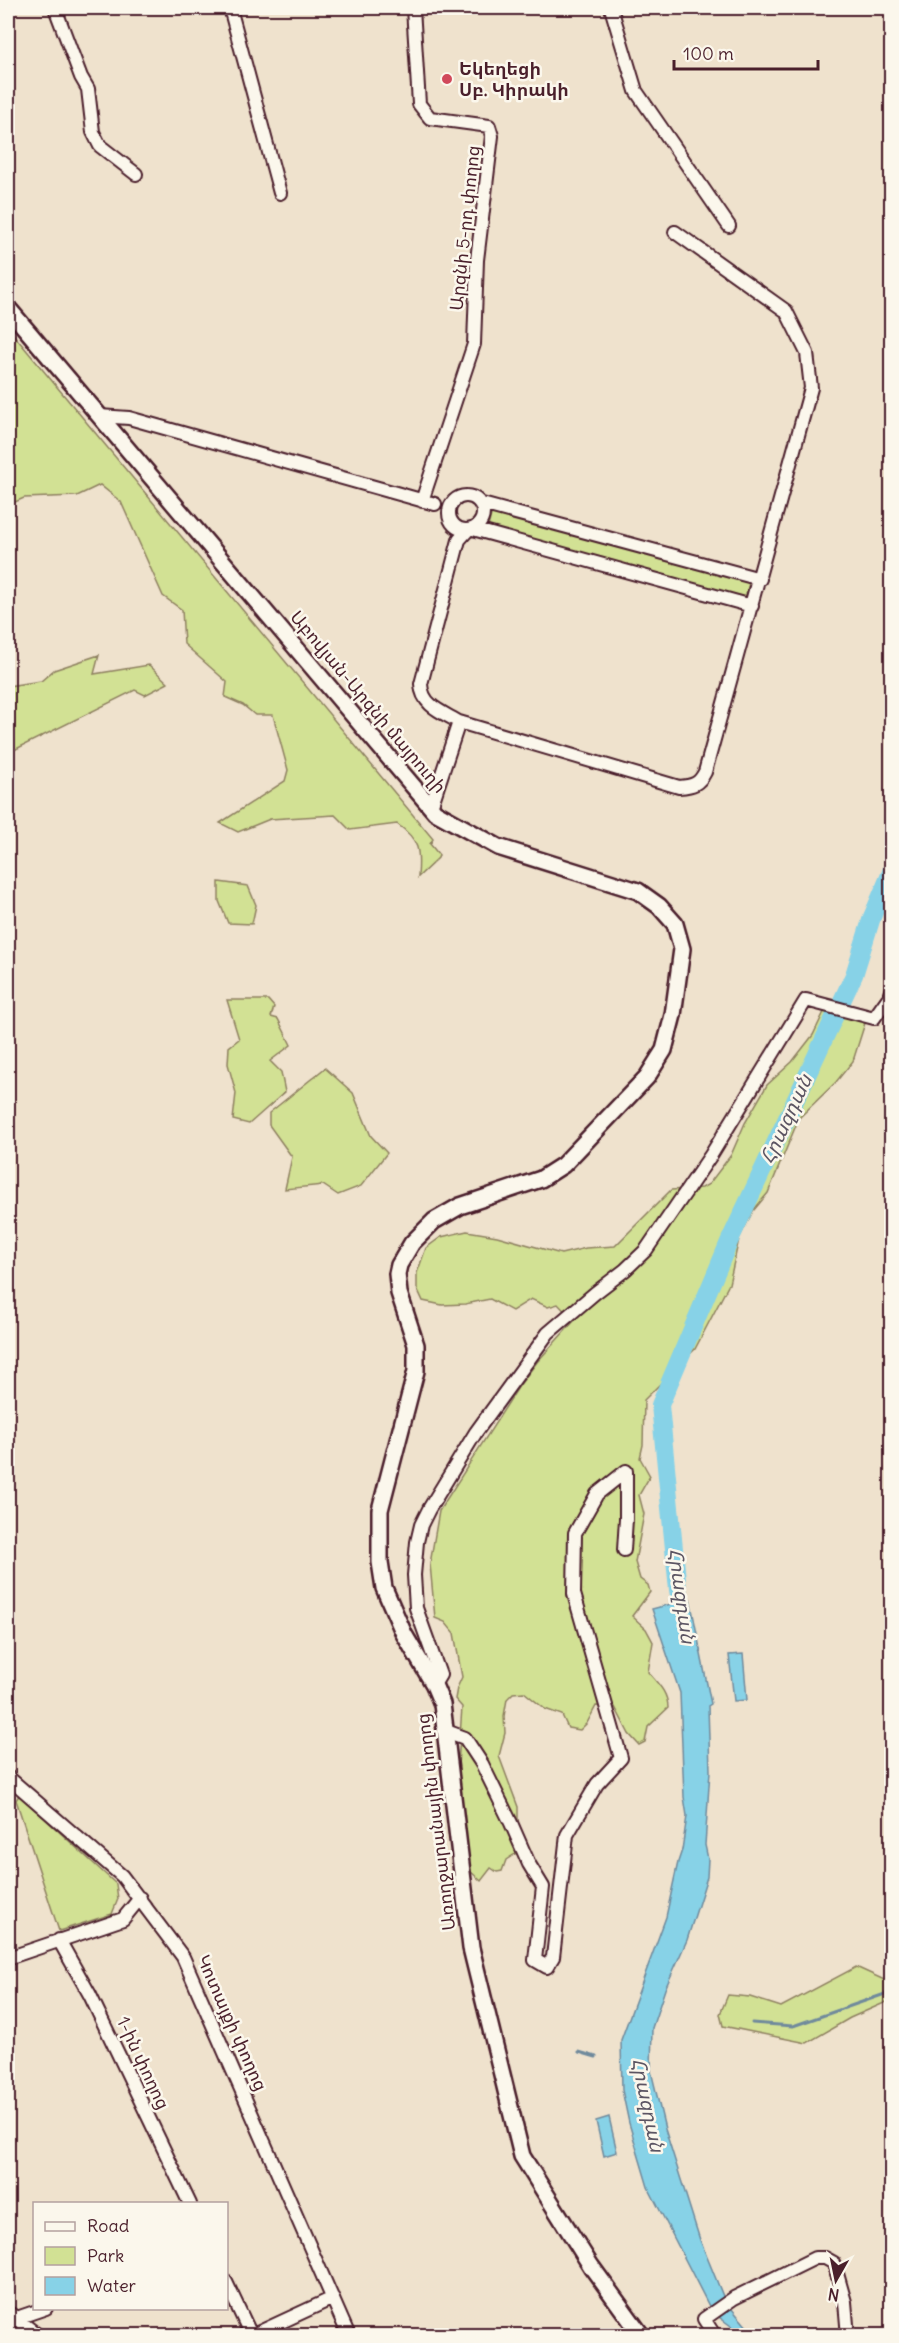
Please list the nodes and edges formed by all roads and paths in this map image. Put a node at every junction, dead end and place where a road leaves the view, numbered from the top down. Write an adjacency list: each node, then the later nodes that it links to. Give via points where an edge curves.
1 (56, 8): 5 (street, via 88,89 93,132 100,146)
2 (230, 8): 6 (street)
3 (413, 8): 11 (street, Արզնի 5-րդ փողոց, via 419,104 430,118 489,126 492,136 477,260 474,344)
4 (611, 8): 7 (street, via 636,91)
5 (136, 174)
6 (280, 193)
7 (729, 226)
8 (675, 232): 15 (street, via 786,311 807,353 811,388)
9 (8, 308): 10 (main road, Աբովյան-Արզնի մայրուղի)
10 (99, 416): 11 (street, via 129,418); 18 (main road, Աբովյան-Արզնի մայրուղի)
11 (422, 501): 12 (street)
12 (435, 504)
13 (482, 504): 14 (street, via 482,519); 14 (street, via 471,496 457,498 449,517); 15 (street)
14 (466, 528): 16 (street); 17 (street, via 459,540 421,684 428,704)
15 (760, 579): 16 (street)
16 (752, 606): 17 (street, via 705,772 695,785 679,787)
17 (459, 722): 18 (street)
18 (431, 807): 20 (main road, Աբովյան-Արզնի մայրուղի, via 498,847 638,891 675,924 682,949 664,1050 647,1077)
19 (891, 988): 22 (street, via 874,1018 806,1000 711,1155 646,1250 548,1333 476,1432 429,1509 417,1542 416,1608 440,1675)
20 (563, 1165): 22 (main road, Առողջարանային փողոց, via 541,1179 460,1206 434,1221 412,1243 397,1274 416,1345 416,1371 380,1510 380,1562 384,1588 396,1616)
21 (624, 1550): 23 (street, via 626,1471 597,1494 575,1533 574,1594 621,1758 597,1784 567,1835 553,1957 547,1967 535,1960 543,1887 482,1764 465,1738)
22 (434, 1685): 23 (main road, Առողջարանային փողոց)
23 (446, 1731): 36 (main road, Առողջարանային փողոց, via 471,1948 522,2156 591,2266)
24 (8, 1778): 25 (street, Կոտայքի փողոց, via 122,1876)
25 (141, 1898): 26 (street, via 123,1919); 30 (street, Կոտայքի փողոց, via 183,1957)
26 (59, 1940): 27 (street); 28 (street, 1-ին փողոց, via 90,1995)
27 (8, 1958)
28 (189, 2202)
29 (228, 2286): 33 (street)
30 (333, 2298): 33 (street); 35 (street, Կոտայքի փողոց)
31 (38, 2310): 32 (street)
32 (10, 2317): 34 (street)
33 (251, 2335)
34 (39, 2336)
35 (349, 2336)
36 (642, 2336)
37 (716, 2336): 38 (street, via 704,2319 727,2302 815,2258 834,2263 845,2302)
38 (848, 2336)

